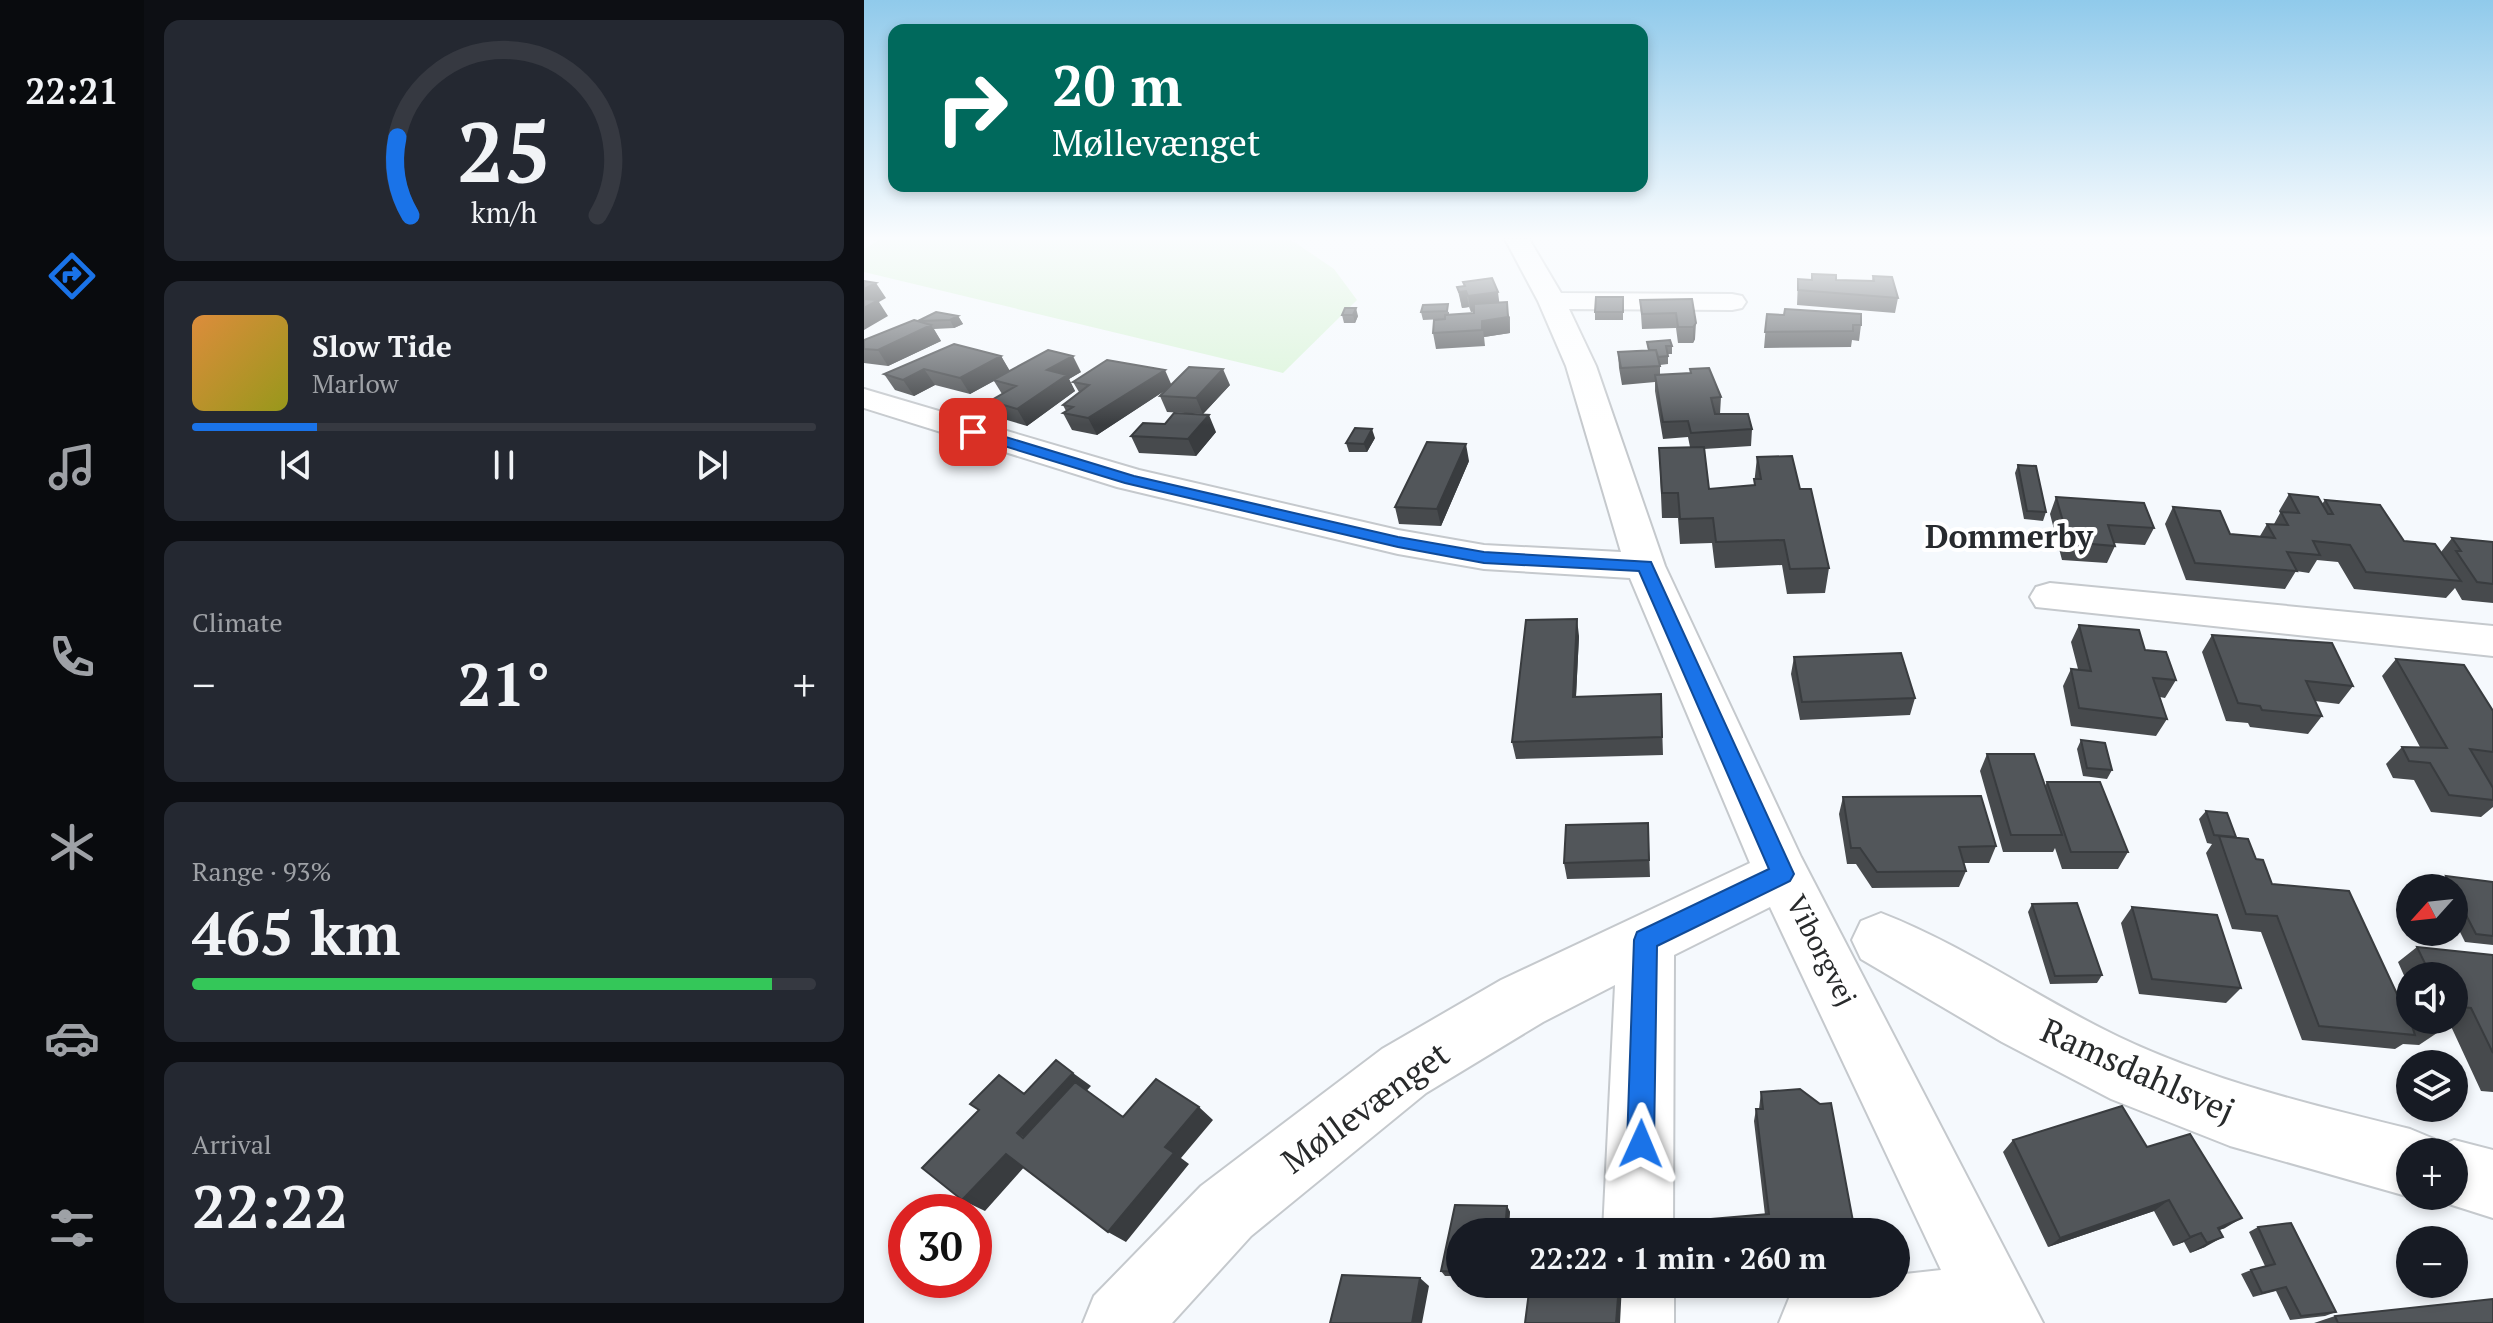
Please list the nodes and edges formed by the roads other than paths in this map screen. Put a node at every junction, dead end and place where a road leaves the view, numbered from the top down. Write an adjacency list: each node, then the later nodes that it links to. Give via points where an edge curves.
1 (1552, 301): 2 (street); 4 (street, Viborgvej, via 1581,366)
2 (1732, 302)
3 (864, 398): 4 (street, via 1130,479 1398,542 1484,557)
4 (1645, 566): 7 (street, Viborgvej)
5 (2050, 597): 6 (street)
6 (2493, 641)
7 (1782, 874): 8 (street, Møllevænget); 15 (street, Viborgvej)
8 (1646, 940): 13 (street); 16 (street, Møllevænget, via 1522,1001 1404,1071 1226,1211)
9 (1881, 940): 10 (street, Ramsdahlsvej, via 2068,1043 2170,1092 2290,1134)
10 (2396, 1160)
11 (2468, 1178): 12 (street)
12 (2493, 1184)
13 (1638, 1218)
14 (1637, 1298): 17 (street)
15 (1999, 1311): 18 (street)
16 (1121, 1323)
17 (1636, 1323)
18 (1817, 1323)

